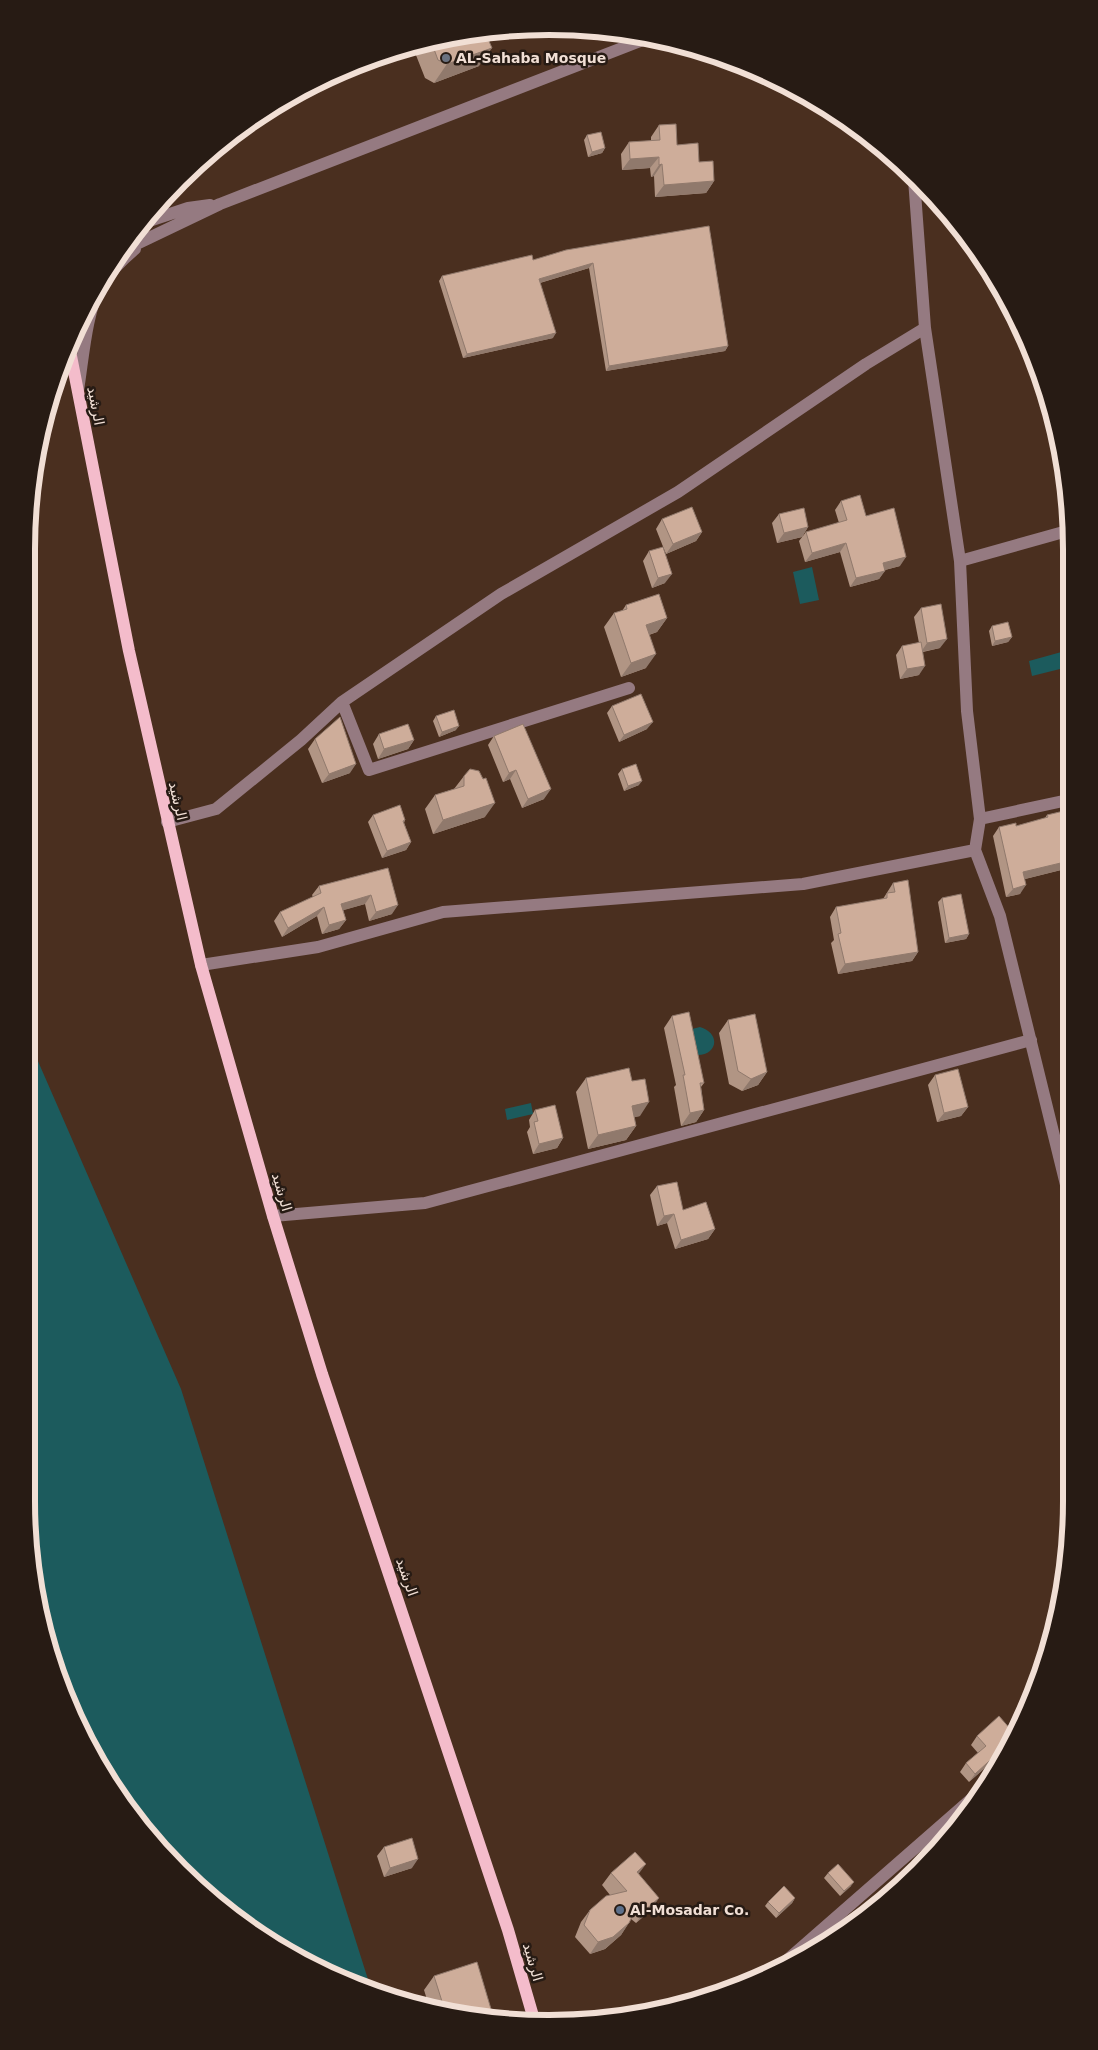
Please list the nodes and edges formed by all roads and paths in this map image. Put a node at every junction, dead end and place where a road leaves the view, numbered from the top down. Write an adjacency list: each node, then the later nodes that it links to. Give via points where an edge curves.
1 (636, 43): 3 (street)
2 (919, 193): 9 (street)
3 (220, 204): 4 (street, via 188,208); 5 (street)
4 (156, 219)
5 (139, 245): 6 (street); 7 (street)
6 (133, 247)
7 (127, 256)
8 (90, 318): 11 (street)
9 (925, 328): 13 (street); 15 (street, via 866,364 678,492 501,594)
10 (71, 359): 11 (main road, الرشيد)
11 (78, 393): 18 (main road, الرشيد, via 129,651)
12 (1063, 533): 13 (street)
13 (960, 561): 17 (street, via 967,711)
14 (630, 688): 15 (street, via 369,770)
15 (342, 702): 18 (street, via 216,809)
16 (1063, 801): 17 (street)
17 (980, 819): 19 (street)
18 (168, 822): 20 (main road, الرشيد)
19 (975, 850): 20 (street, via 803,884 443,912 318,947); 21 (street, via 1000,916)
20 (201, 964): 23 (main road, الرشيد)
21 (1030, 1040): 22 (street); 23 (street, via 425,1203)
22 (1063, 1173)
23 (273, 1216): 26 (main road, الرشيد, via 322,1374 508,1930)
24 (962, 1807): 25 (street)
25 (799, 1950)
26 (533, 2015)

